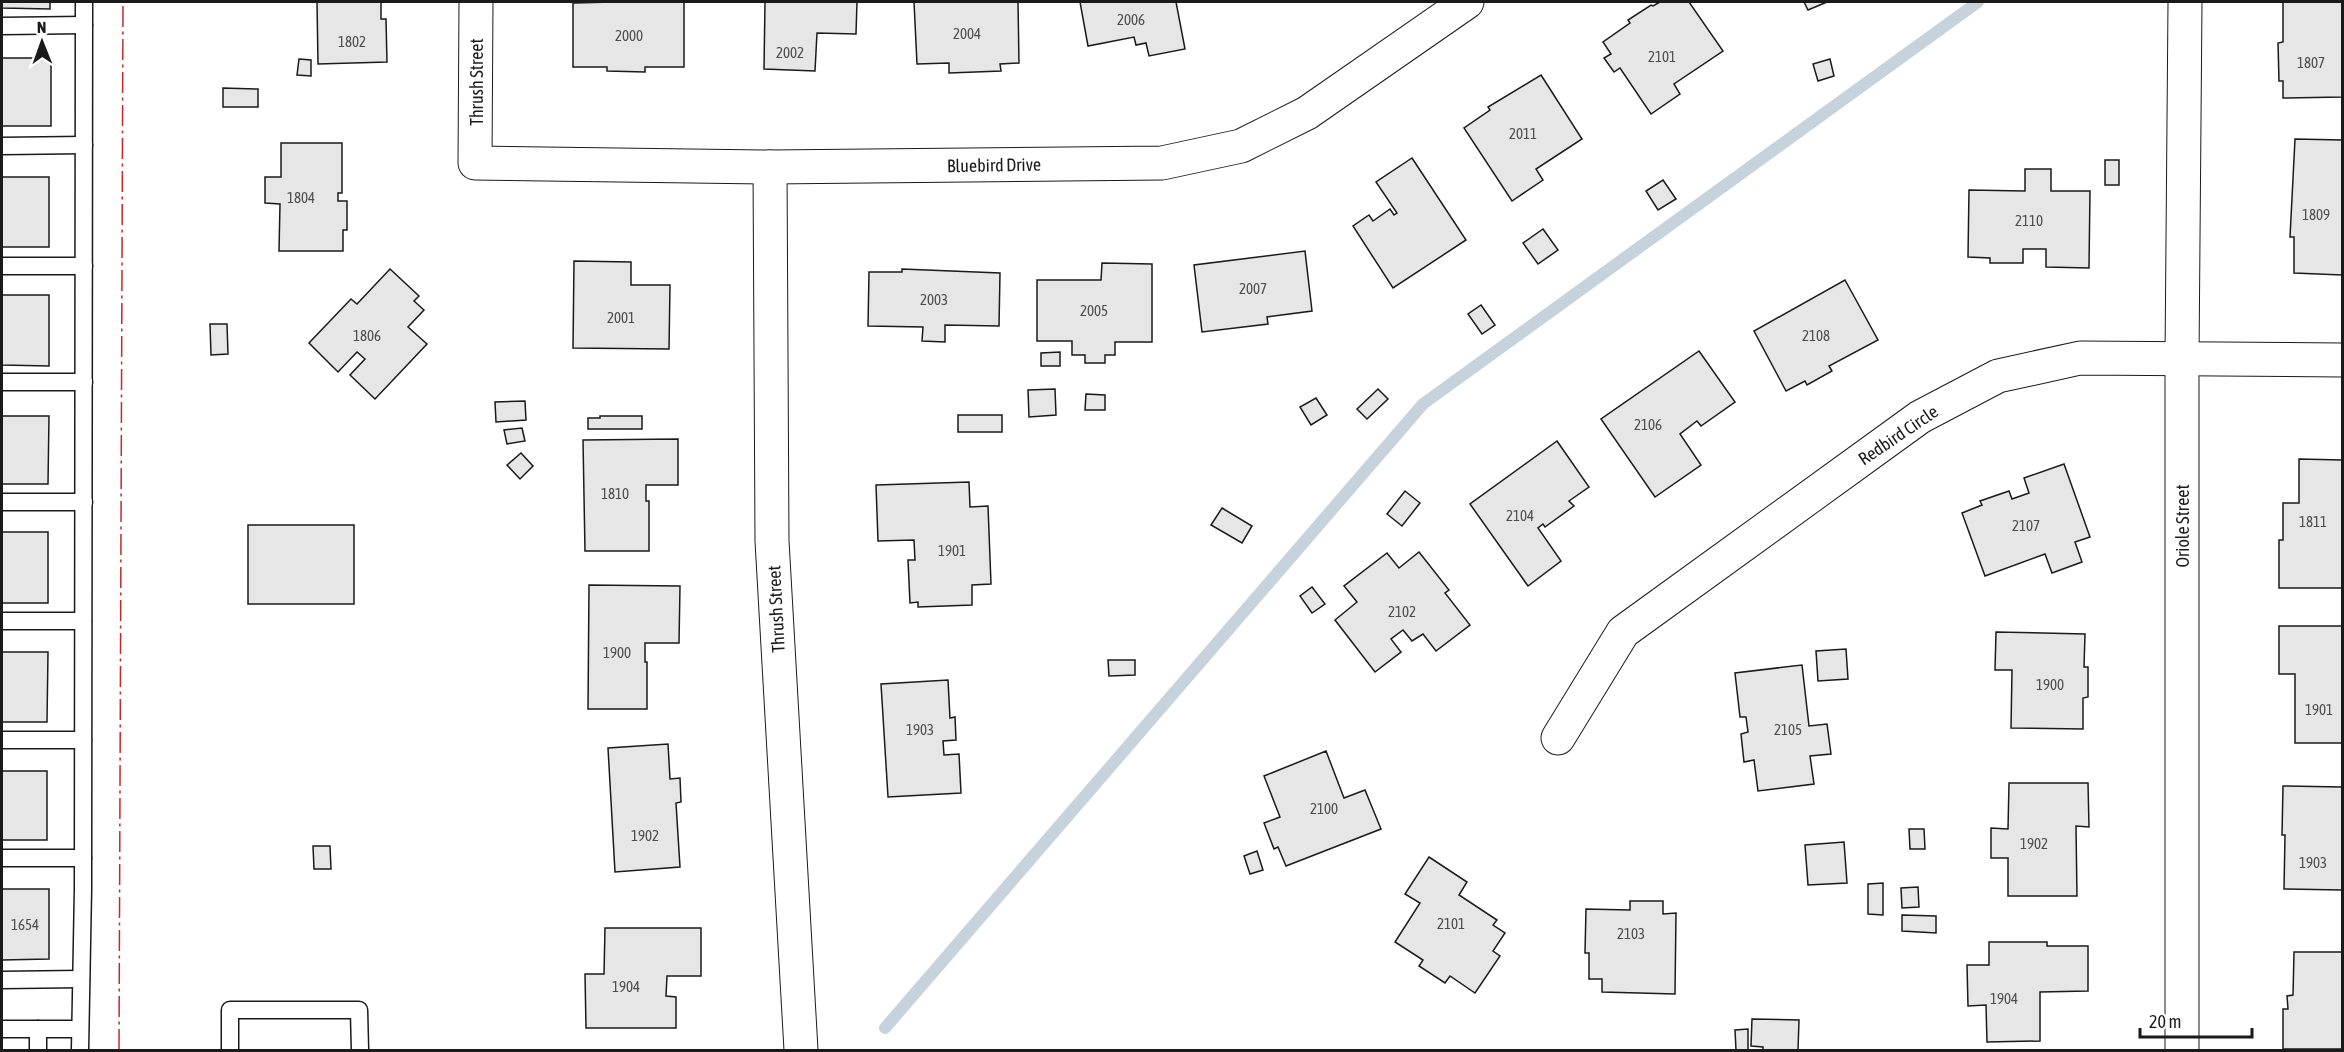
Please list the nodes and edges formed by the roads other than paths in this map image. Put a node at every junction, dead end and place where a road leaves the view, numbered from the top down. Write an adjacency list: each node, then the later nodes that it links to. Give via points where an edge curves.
1 (84, 2): 5 (lane)
2 (477, 2): 9 (street, Thrush Street)
3 (1467, 2): 10 (street, Bluebird Drive, via 1307,113 1241,146 1162,163)
4 (2185, 2): 13 (street, Oriole Street)
5 (84, 25): 6 (lane); 8 (lane)
6 (2, 26)
7 (2, 146): 8 (lane)
8 (84, 146): 12 (lane)
9 (475, 163): 10 (street, Bluebird Drive)
10 (770, 167): 35 (street, Thrush Street, via 772,541)
11 (2, 266): 12 (lane)
12 (84, 267): 16 (lane)
13 (2182, 359): 14 (street, Redbird Circle); 21 (street, Redbird Circle, via 2080,358 1998,376 1920,417 1623,632); 36 (street, Oriole Street)
14 (2343, 360)
15 (2, 382): 16 (lane)
16 (84, 382): 18 (lane)
17 (2, 502): 18 (lane)
18 (84, 502): 20 (lane)
19 (2, 621): 20 (lane)
20 (83, 621): 23 (lane)
21 (1558, 738)
22 (2, 740): 23 (lane)
23 (83, 740): 25 (lane)
24 (2, 858): 25 (lane)
25 (83, 858): 26 (lane)
26 (81, 979): 27 (lane); 30 (lane)
27 (2, 980)
28 (2, 1029): 29 (lane)
29 (38, 1029): 30 (lane); 31 (lane)
30 (80, 1029): 32 (lane)
31 (38, 1050)
32 (80, 1050)
33 (230, 1050): 34 (lane, via 230,1010 358,1010)
34 (360, 1050)
35 (801, 1050)
36 (2182, 1050)

